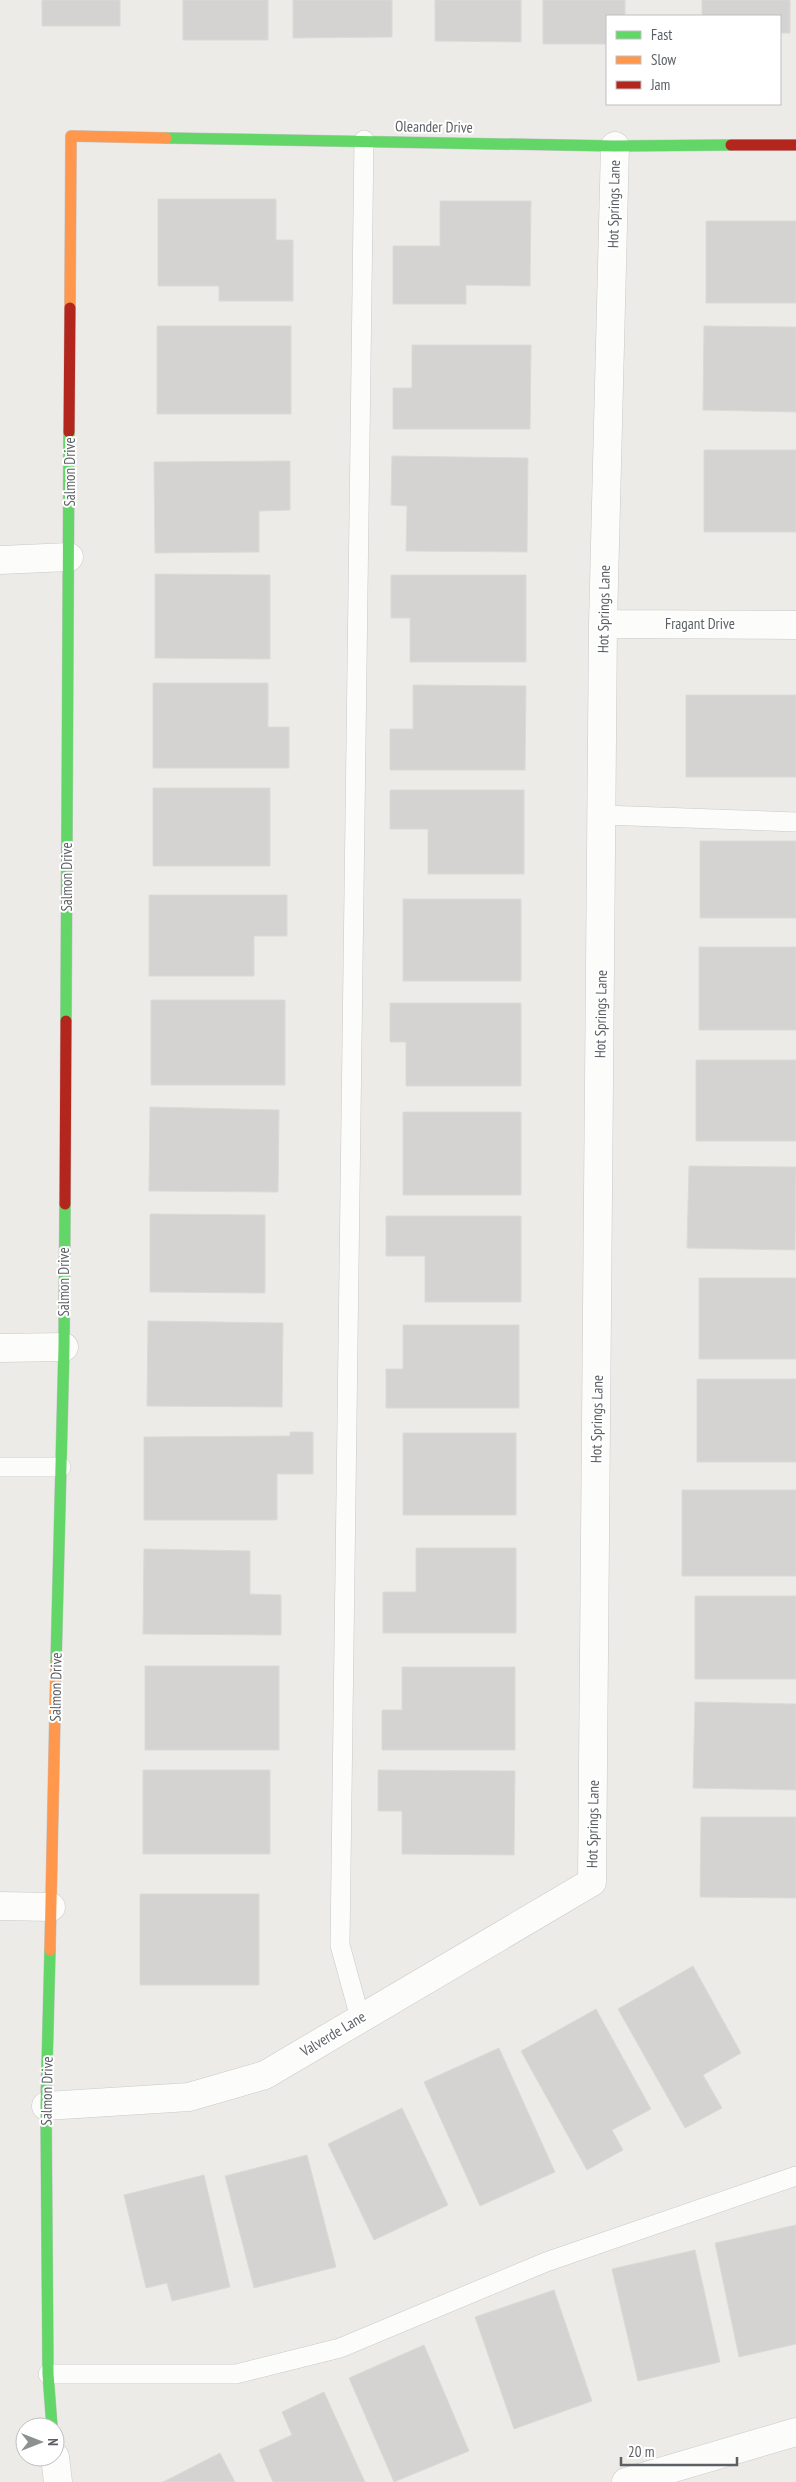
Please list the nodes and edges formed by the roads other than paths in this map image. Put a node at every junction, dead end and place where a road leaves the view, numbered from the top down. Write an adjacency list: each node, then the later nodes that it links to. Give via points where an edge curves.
1 (71, 136): 2 (street, Oleander Drive); 5 (street, Salmon Drive)
2 (364, 140): 4 (street, Oleander Drive); 18 (lane, via 340,1945)
3 (796, 145): 4 (street, Oleander Drive)
4 (615, 146): 7 (street, Hot Springs Lane)
5 (69, 557): 6 (street); 11 (street, Salmon Drive)
6 (0, 560)
7 (603, 624): 8 (street, Fragant Drive); 9 (street, Hot Springs Lane)
8 (796, 625)
9 (603, 815): 10 (lane); 15 (street, Hot Springs Lane)
10 (796, 822)
11 (64, 1347): 12 (street); 14 (street, Salmon Drive)
12 (0, 1348)
13 (0, 1467): 14 (lane)
14 (61, 1467): 17 (street, Salmon Drive)
15 (592, 1882): 18 (street, Valverde Lane)
16 (0, 1906): 17 (street)
17 (51, 1907): 19 (street, Salmon Drive)
18 (360, 2018): 19 (street, Valverde Lane, via 265,2075 189,2097)
19 (46, 2106): 21 (street, Salmon Drive)
20 (796, 2176): 21 (lane, via 546,2262 340,2348 236,2374)
21 (48, 2374): 22 (street, Salmon Drive)
22 (51, 2417)
23 (796, 2432): 26 (street)
24 (56, 2467): 25 (street)
25 (58, 2482)
26 (626, 2482)

